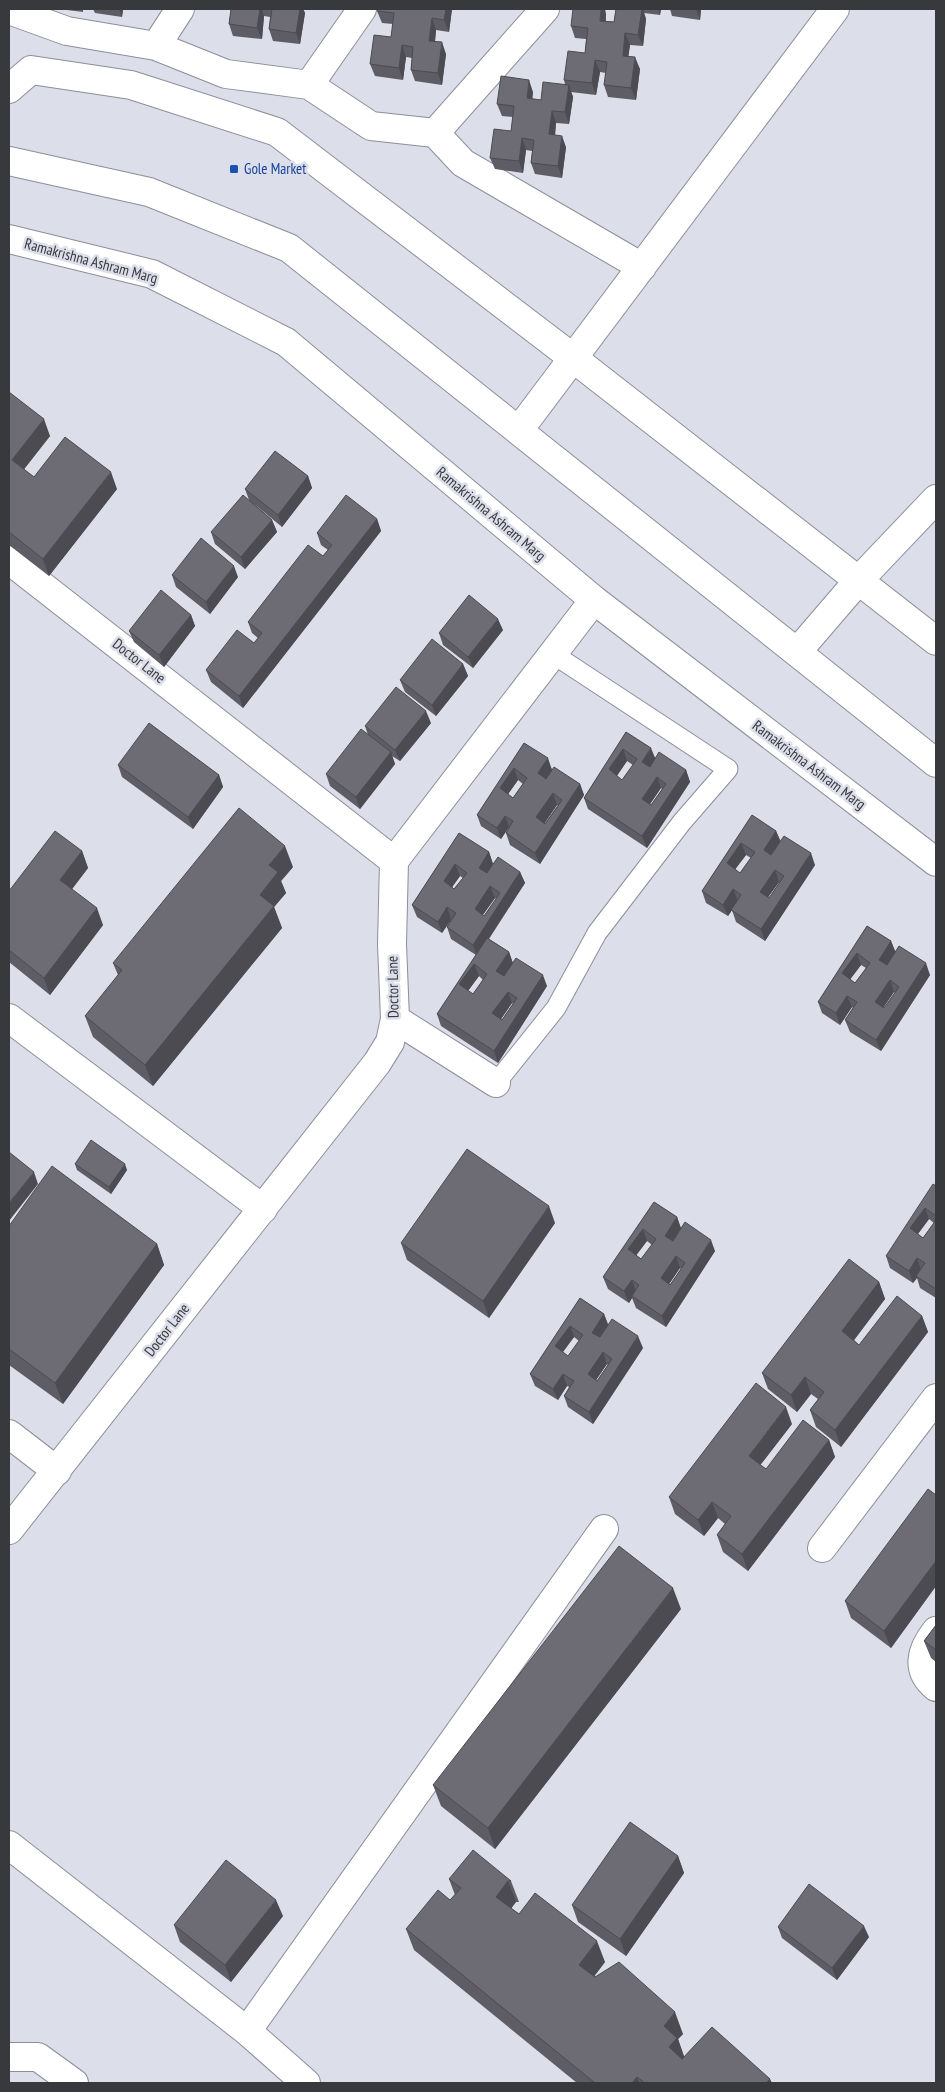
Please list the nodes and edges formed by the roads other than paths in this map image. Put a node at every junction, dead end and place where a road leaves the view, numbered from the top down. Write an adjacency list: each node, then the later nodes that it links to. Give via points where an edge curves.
1 (180, 9): 6 (street)
2 (362, 9): 7 (street)
3 (545, 9): 9 (street)
4 (835, 9): 12 (street)
5 (9, 10): 6 (street, via 67,31)
6 (156, 46): 7 (street, via 226,74)
7 (309, 85): 9 (street, via 371,126)
8 (9, 89): 13 (street, via 32,70 122,84 277,132)
9 (435, 133): 12 (street, via 463,163)
10 (9, 161): 14 (street, via 149,192 290,248)
11 (9, 239): 18 (street, Ramakrishna Ashram Marg, via 152,274 286,342)
12 (642, 267): 13 (street)
13 (573, 358): 14 (street); 17 (street)
14 (519, 430): 20 (street)
15 (936, 499): 17 (street)
16 (9, 560): 23 (street, Doctor Lane)
17 (858, 582): 19 (street); 20 (street)
18 (594, 600): 21 (street); 24 (street, Ramakrishna Ashram Marg)
19 (936, 641)
20 (797, 652): 22 (street)
21 (553, 654): 23 (street); 27 (lane, via 728,769 682,822 597,933 556,1008)
22 (936, 763)
23 (394, 861): 26 (street, Doctor Lane, via 392,944)
24 (936, 862)
25 (9, 1018): 28 (street)
26 (395, 1019): 27 (street); 28 (street, Doctor Lane, via 390,1042 377,1063)
27 (496, 1083)
28 (263, 1209): 31 (street, Doctor Lane)
29 (936, 1398): 34 (street)
30 (9, 1434): 31 (street)
31 (57, 1471): 33 (street, Doctor Lane)
32 (604, 1529): 38 (street)
33 (9, 1530)
34 (822, 1548)
35 (936, 1631): 36 (street, via 925,1645 922,1663 926,1679)
36 (936, 1687)
37 (9, 1845): 38 (street)
38 (247, 2031): 41 (street)
39 (9, 2057): 40 (street, via 38,2057)
40 (74, 2083)
41 (306, 2083)

